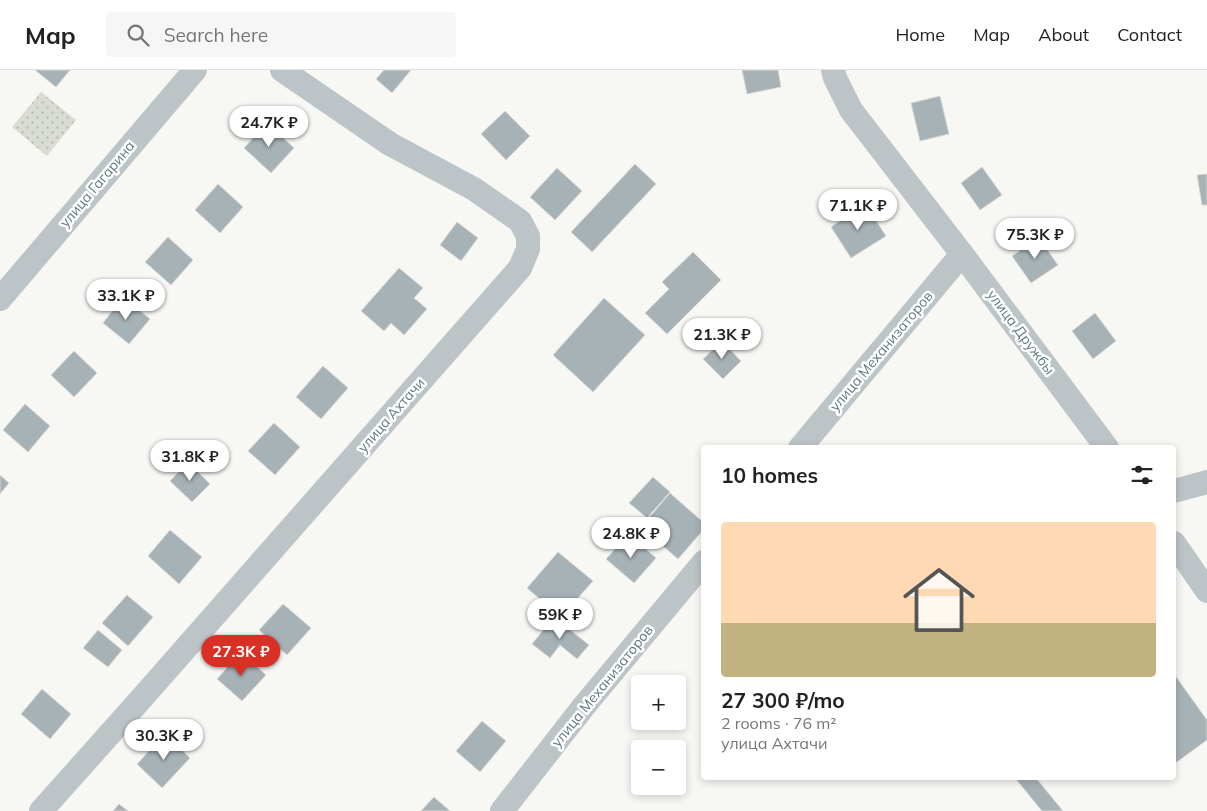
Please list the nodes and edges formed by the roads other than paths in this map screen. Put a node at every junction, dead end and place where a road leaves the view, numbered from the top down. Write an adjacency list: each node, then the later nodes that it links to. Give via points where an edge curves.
1 (194, 70): 5 (street, улица Гагарина)
2 (282, 70): 13 (street, улица Ахтачи, via 390,144 474,189 520,221 528,236 528,249 514,276)
3 (833, 70): 4 (street, улица Дружбы, via 851,110)
4 (962, 254): 6 (street, улица Механизаторов); 7 (street, улица Дружбы)
5 (0, 299)
6 (803, 445)
7 (1105, 445)
8 (1207, 482): 9 (street)
9 (1176, 490)
10 (1176, 546): 12 (street)
11 (701, 566): 14 (street, улица Механизаторов)
12 (1207, 591)
13 (41, 811)
14 (502, 811)

